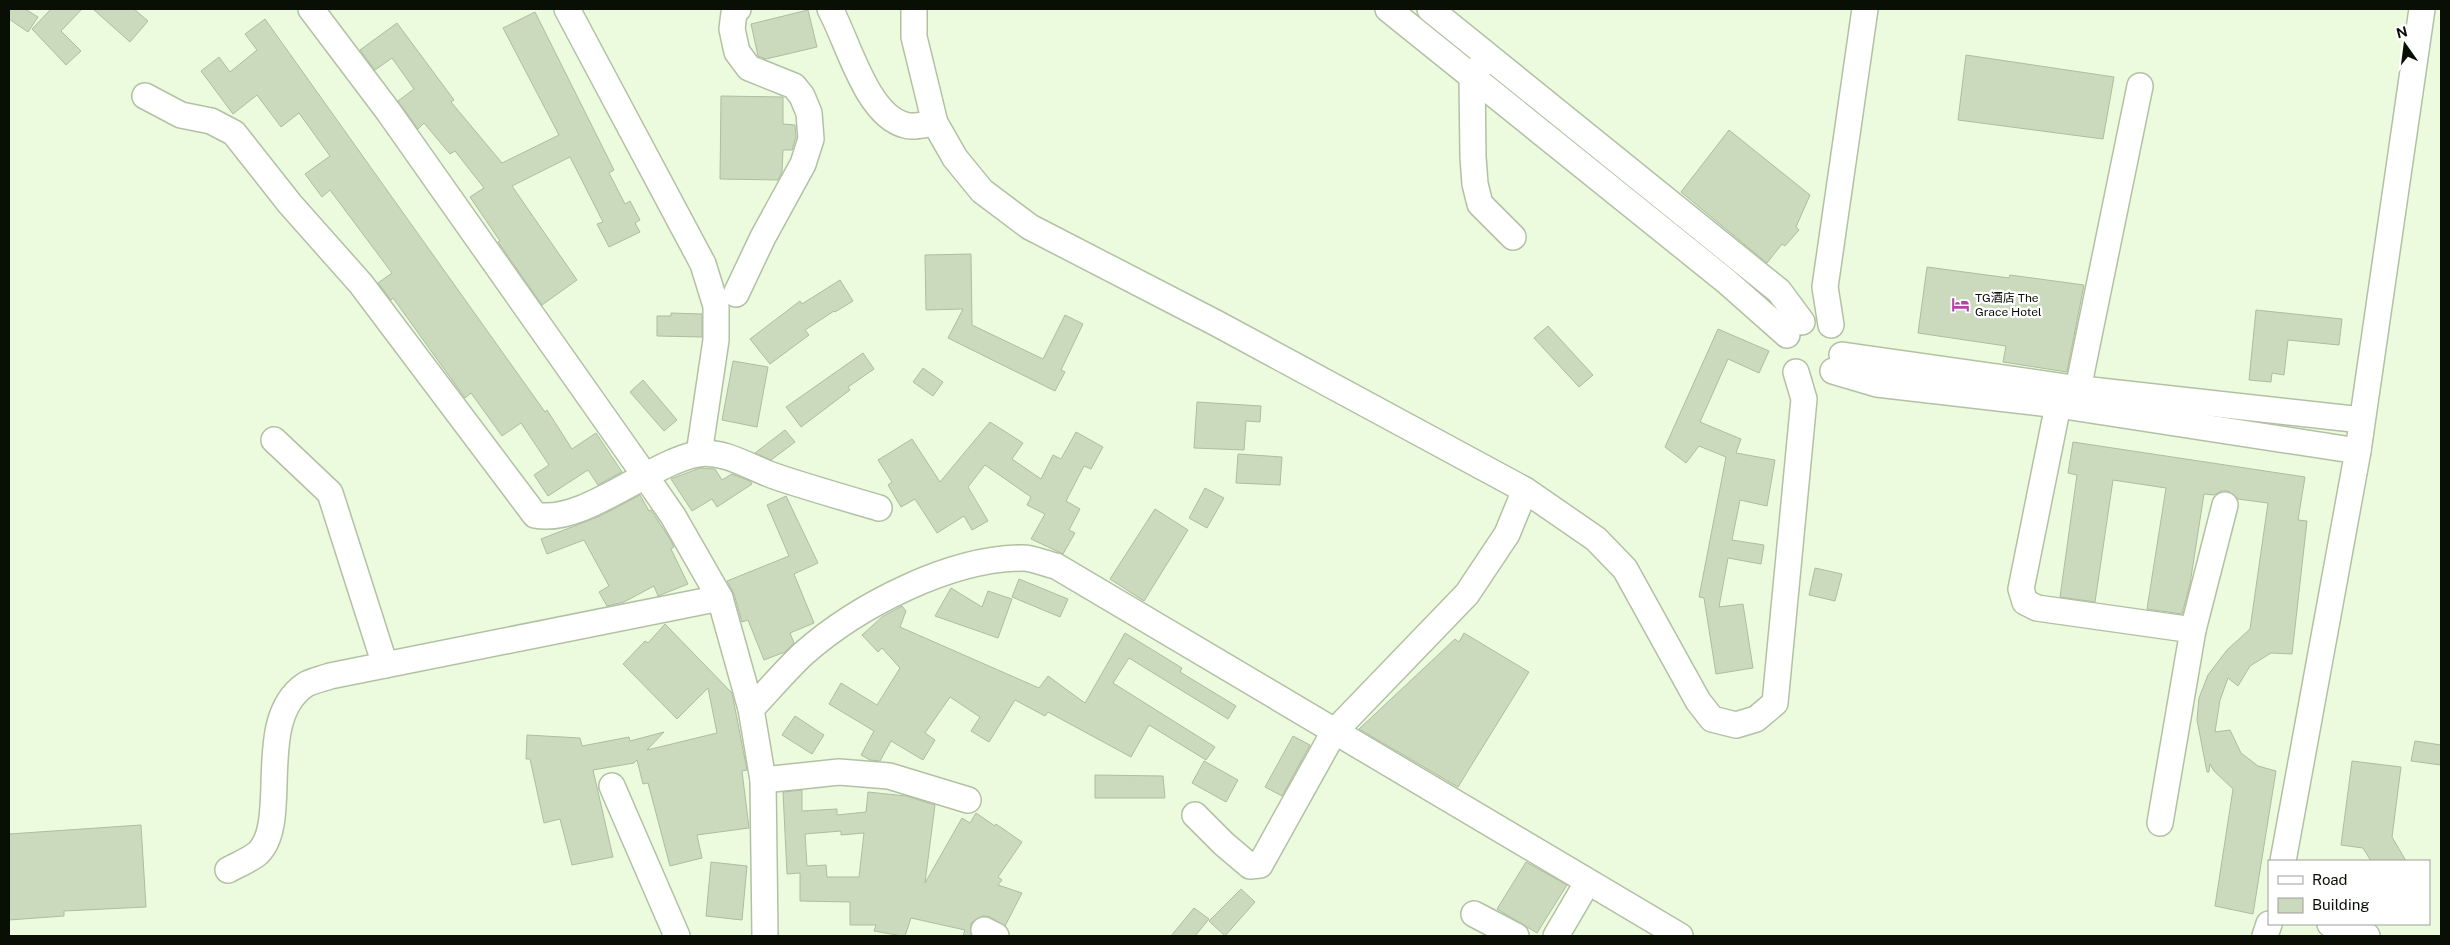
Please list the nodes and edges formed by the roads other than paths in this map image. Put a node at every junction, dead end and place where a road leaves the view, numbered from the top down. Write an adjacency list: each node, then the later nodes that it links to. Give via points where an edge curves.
1 (310, 9): 29 (street, via 388,111)
2 (567, 9): 28 (street, via 703,264 716,306 716,340)
3 (738, 9): 19 (street, via 734,13 732,29 737,52 749,68 794,86 809,113 811,139 804,164 762,237)
4 (830, 9): 14 (street, via 871,97 892,120 906,126)
5 (914, 9): 14 (street, via 914,37)
6 (1388, 9): 11 (street)
7 (1430, 9): 10 (street)
8 (1865, 9): 18 (street)
9 (2422, 9): 25 (street)
10 (1488, 56): 11 (street); 15 (street)
11 (1472, 76): 16 (street); 17 (street, via 1473,157 1478,197 1480,204)
12 (2140, 86): 23 (street)
13 (145, 96): 29 (street, via 180,115 211,121 234,133 290,204 361,284 535,515 548,518 569,513)
14 (935, 124): 30 (street, via 955,158 982,191 1030,227)
15 (1676, 207): 16 (street); 21 (street, via 1779,291)
16 (1659, 227): 21 (street)
17 (1513, 237)
18 (1825, 287): 20 (street); 21 (street)
19 (736, 294)
20 (1831, 325): 21 (street, via 1816,320); 22 (street, via 1841,339)
21 (1799, 326): 22 (street, via 1784,351 1786,359)
22 (1822, 369): 23 (street); 24 (street, via 1877,384); 30 (street, via 1804,399 1775,703 1756,719 1736,725 1712,719 1698,701 1625,569 1596,539)
23 (2078, 389): 25 (street)
24 (2058, 405): 27 (street); 34 (street, via 2021,590 2025,602 2037,608)
25 (2362, 420): 27 (street)
26 (274, 440): 35 (street, via 330,493)
27 (2358, 451): 43 (street)
28 (699, 454): 29 (street, via 672,461); 32 (street, via 720,455 776,477)
29 (646, 477): 33 (street, via 673,516)
30 (1525, 490): 37 (street, via 1508,534 1467,594)
31 (2225, 505): 34 (street)
32 (879, 508)
33 (720, 598): 35 (street); 36 (street)
34 (2193, 630): 42 (street)
35 (385, 665): 44 (street, via 330,676 305,685 287,703 276,742 270,833 258,853)
36 (751, 709): 37 (street, via 803,654 851,617 908,585 977,564 1024,558 1056,566); 38 (street)
37 (1334, 732): 41 (street, via 1260,865 1250,866); 45 (street)
38 (763, 780): 40 (street, via 839,772 889,776); 49 (street)
39 (612, 786): 48 (street)
40 (968, 800)
41 (1195, 815)
42 (2160, 823)
43 (2283, 860)
44 (228, 870)
45 (1587, 883): 51 (street); 52 (street)
46 (1474, 914): 50 (street)
47 (2333, 925): 53 (street)
48 (677, 936)
49 (765, 936)
50 (1516, 936)
51 (1556, 936)
52 (1680, 936)
53 (2367, 936)

